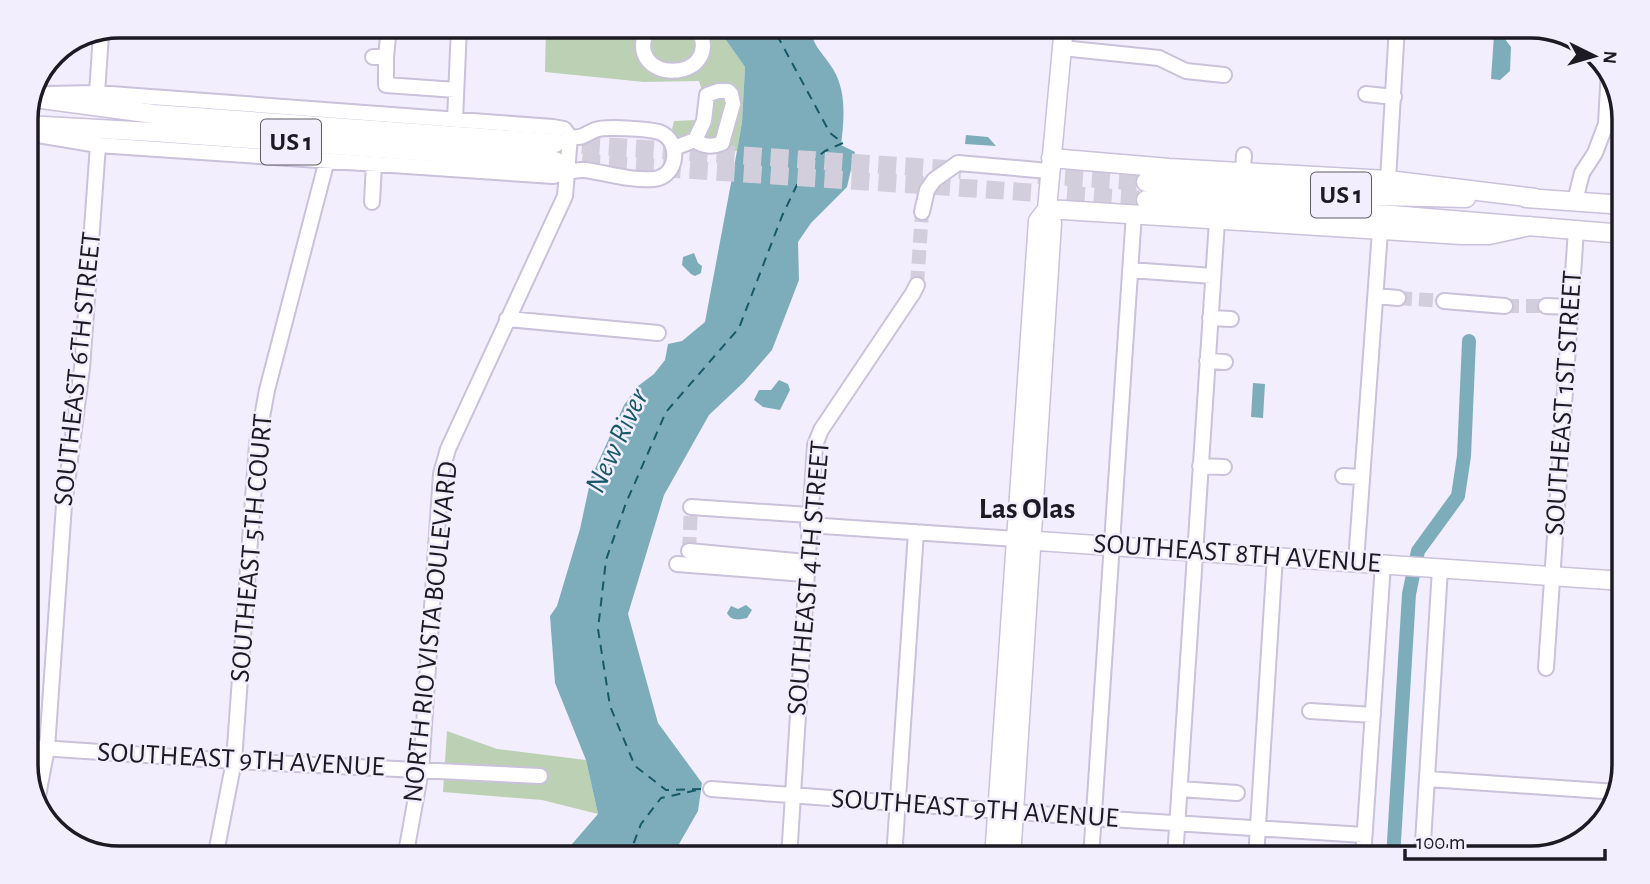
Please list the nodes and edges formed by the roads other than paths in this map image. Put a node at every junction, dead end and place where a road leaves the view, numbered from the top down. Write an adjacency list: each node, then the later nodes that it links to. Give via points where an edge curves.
1 (385, 39): 10 (street, via 380,57 386,85)
2 (458, 39): 10 (street)
3 (644, 39): 4 (street, via 653,65 671,72 689,67 699,54)
4 (701, 39)
5 (1063, 39): 8 (main road)
6 (1396, 39): 16 (street)
7 (101, 41): 11 (street)
8 (1062, 48): 9 (street, via 1159,58 1186,71); 26 (main road)
9 (1224, 75)
10 (456, 90): 17 (street)
11 (97, 93): 14 (street); 17 (street)
12 (1366, 94): 16 (street)
13 (1608, 95): 30 (street, via 1606,124 1582,173)
14 (42, 96)
15 (41, 97): 23 (main road, US 1, via 109,109)
16 (1394, 97): 27 (street)
17 (454, 120): 23 (street, via 564,130)
18 (39, 126): 23 (main road, US 1)
19 (39, 135): 21 (street)
20 (695, 141): 22 (street)
21 (98, 145): 24 (street); 78 (street, SOUTHEAST 6TH STREET, via 82,368 64,505)
22 (674, 148): 23 (street, via 659,132 608,128 595,130); 23 (street, via 672,167 656,179 584,170)
23 (562, 153): 25 (street, via 553,176); 50 (street, NORTH RIO VISTA BOULEVARD, via 565,196)
24 (327, 160): 25 (street); 79 (street, SOUTHEAST 5TH COURT, via 257,444)
25 (374, 163): 31 (street)
26 (1050, 164): 27 (main road, via 1243,163); 33 (main road); 34 (street, via 958,163 934,180)
27 (1388, 180): 28 (main road)
28 (1535, 198): 29 (main road, US 1); 30 (main road, US 1)
29 (1142, 199): 33 (main road); 35 (main road); 36 (main road, US 1); 40 (street)
30 (1575, 201): 32 (main road, US 1)
31 (372, 202)
32 (1611, 204)
33 (1046, 209): 62 (main road, via 1038,221)
34 (922, 212)
35 (1217, 221): 38 (main road); 41 (street)
36 (1530, 226): 37 (main road, US 1); 38 (main road, via 1489,234)
37 (1576, 230): 39 (main road, US 1); 48 (street, SOUTHEAST 1ST STREET)
38 (1380, 231): 43 (street)
39 (1611, 233)
40 (1130, 270): 41 (street); 63 (street)
41 (1213, 276): 49 (street)
42 (916, 285): 60 (street, SOUTHEAST 4TH STREET, via 817,436)
43 (1376, 296): 44 (street); 58 (street)
44 (1398, 298)
45 (1444, 301): 46 (street)
46 (1506, 306)
47 (1546, 306): 48 (street)
48 (1571, 307): 72 (street, SOUTHEAST 1ST STREET)
49 (1210, 318): 51 (street); 53 (street)
50 (508, 319): 52 (street); 80 (street, NORTH RIO VISTA BOULEVARD, via 441,474)
51 (1231, 319)
52 (658, 333)
53 (1207, 361): 54 (street); 55 (street)
54 (1225, 362)
55 (1200, 466): 56 (street); 65 (street)
56 (1224, 467)
57 (1343, 476): 58 (street)
58 (1362, 477): 67 (street)
59 (691, 507): 60 (street, SOUTHEAST 8TH AVENUE)
60 (809, 520): 61 (street, SOUTHEAST 8TH AVENUE); 70 (street, SOUTHEAST 4TH STREET)
61 (916, 532): 62 (street, SOUTHEAST 8TH AVENUE); 89 (street)
62 (1024, 540): 63 (main road, SOUTHEAST 8TH AVENUE); 90 (main road)
63 (1112, 545): 65 (main road, SOUTHEAST 8TH AVENUE); 91 (street)
64 (689, 551): 70 (street)
65 (1196, 551): 66 (main road, SOUTHEAST 8TH AVENUE); 85 (street)
66 (1275, 556): 67 (main road, SOUTHEAST 8TH AVENUE); 93 (street)
67 (1356, 562): 69 (main road, SOUTHEAST 8TH AVENUE)
68 (677, 564): 70 (street)
69 (1391, 565): 71 (main road, SOUTHEAST 8TH AVENUE); 76 (street)
70 (806, 568): 88 (street, SOUTHEAST 4TH STREET)
71 (1435, 569): 72 (main road, SOUTHEAST 8TH AVENUE); 82 (street)
72 (1551, 576): 73 (main road, SOUTHEAST 8TH AVENUE); 74 (street, SOUTHEAST 1ST STREET)
73 (1612, 580)
74 (1546, 668)
75 (1310, 711): 76 (street)
76 (1373, 715): 94 (street)
77 (39, 748): 78 (street, SOUTHEAST 9TH AVENUE)
78 (47, 748): 79 (street, SOUTHEAST 9TH AVENUE); 83 (street, SOUTHEAST 6TH STREET)
79 (234, 761): 80 (street, SOUTHEAST 9TH AVENUE); 95 (street, SOUTHEAST 5TH COURT)
80 (421, 770): 81 (street, SOUTHEAST 9TH AVENUE); 96 (street, NORTH RIO VISTA BOULEVARD)
81 (540, 776)
82 (1428, 779): 86 (street); 105 (street)
83 (40, 783)
84 (711, 789): 88 (street, SOUTHEAST 9TH AVENUE)
85 (1180, 789): 87 (street); 92 (street)
86 (1607, 791)
87 (1237, 793)
88 (792, 796): 89 (street, SOUTHEAST 9TH AVENUE); 97 (street, SOUTHEAST 4TH STREET)
89 (897, 803): 90 (street, SOUTHEAST 9TH AVENUE); 98 (street)
90 (1006, 811): 91 (street, SOUTHEAST 9TH AVENUE); 99 (main road); 100 (main road)
91 (1094, 818): 92 (street, SOUTHEAST 9TH AVENUE); 101 (street)
92 (1178, 823): 93 (street, SOUTHEAST 9TH AVENUE); 102 (street)
93 (1258, 829): 94 (street, SOUTHEAST 9TH AVENUE); 103 (street)
94 (1364, 835): 104 (street)
95 (217, 846)
96 (407, 846)
97 (790, 846)
98 (895, 846)
99 (997, 846)
100 (1010, 846)
101 (1092, 846)
102 (1176, 846)
103 (1257, 846)
104 (1364, 846)
105 (1423, 846)

